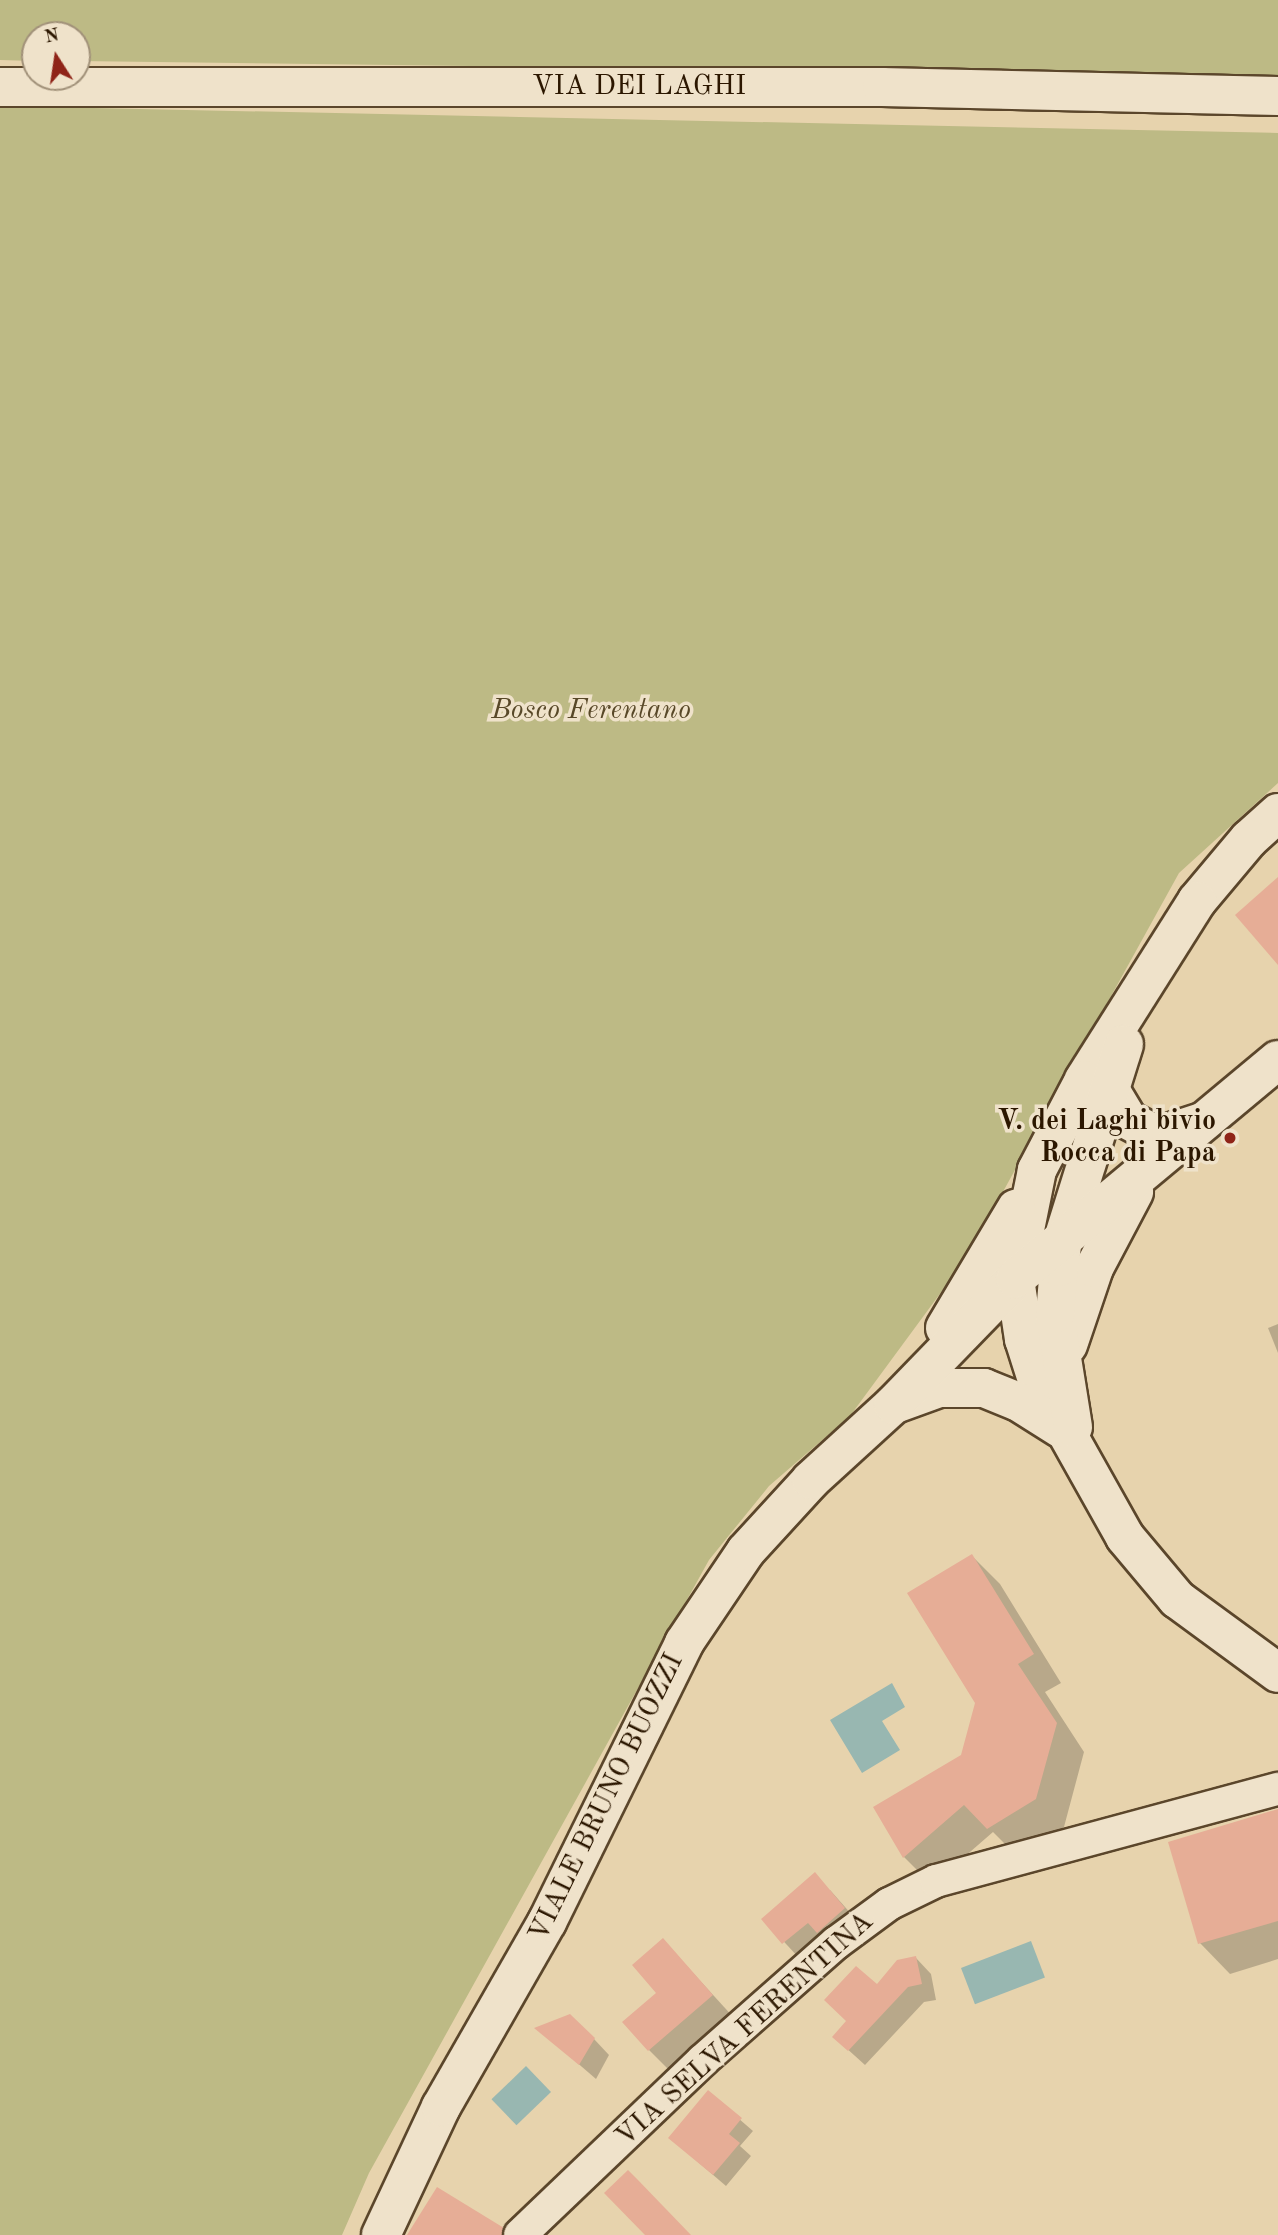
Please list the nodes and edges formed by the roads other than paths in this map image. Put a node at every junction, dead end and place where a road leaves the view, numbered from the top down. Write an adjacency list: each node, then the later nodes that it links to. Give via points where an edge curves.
1 (0, 87): 2 (main road, VIA DEI LAGHI, via 882,87)
2 (1278, 96)
3 (1278, 813): 4 (main road, via 1214,879)
4 (1150, 970): 6 (main road); 8 (main road)
5 (1278, 1060): 7 (main road)
6 (1109, 1088): 7 (main road, via 1128,1120 1151,1132 1182,1130); 10 (main road)
7 (1204, 1121): 9 (main road)
8 (1037, 1170): 11 (main road); 13 (main road, via 983,1269)
9 (1146, 1171): 10 (main road); 12 (main road, via 1094,1268 1073,1322)
10 (1063, 1238): 11 (main road); 12 (main road, via 1055,1314)
11 (1015, 1279): 13 (main road); 14 (main road, via 1026,1352)
12 (1064, 1371): 14 (main road)
13 (893, 1405): 14 (main road, via 939,1388 984,1388 1017,1401); 17 (main road, VIALE BRUNO BUOZZI, via 777,1516 698,1620 548,1922 436,2117)
14 (1070, 1443): 15 (main road, via 1125,1537 1164,1585 1208,1626)
15 (1278, 1673)
16 (1278, 1789): 18 (street, VIA SELVA FERENTINA, via 936,1881 889,1904 836,1943 702,2060)
17 (382, 2235)
18 (520, 2235)

